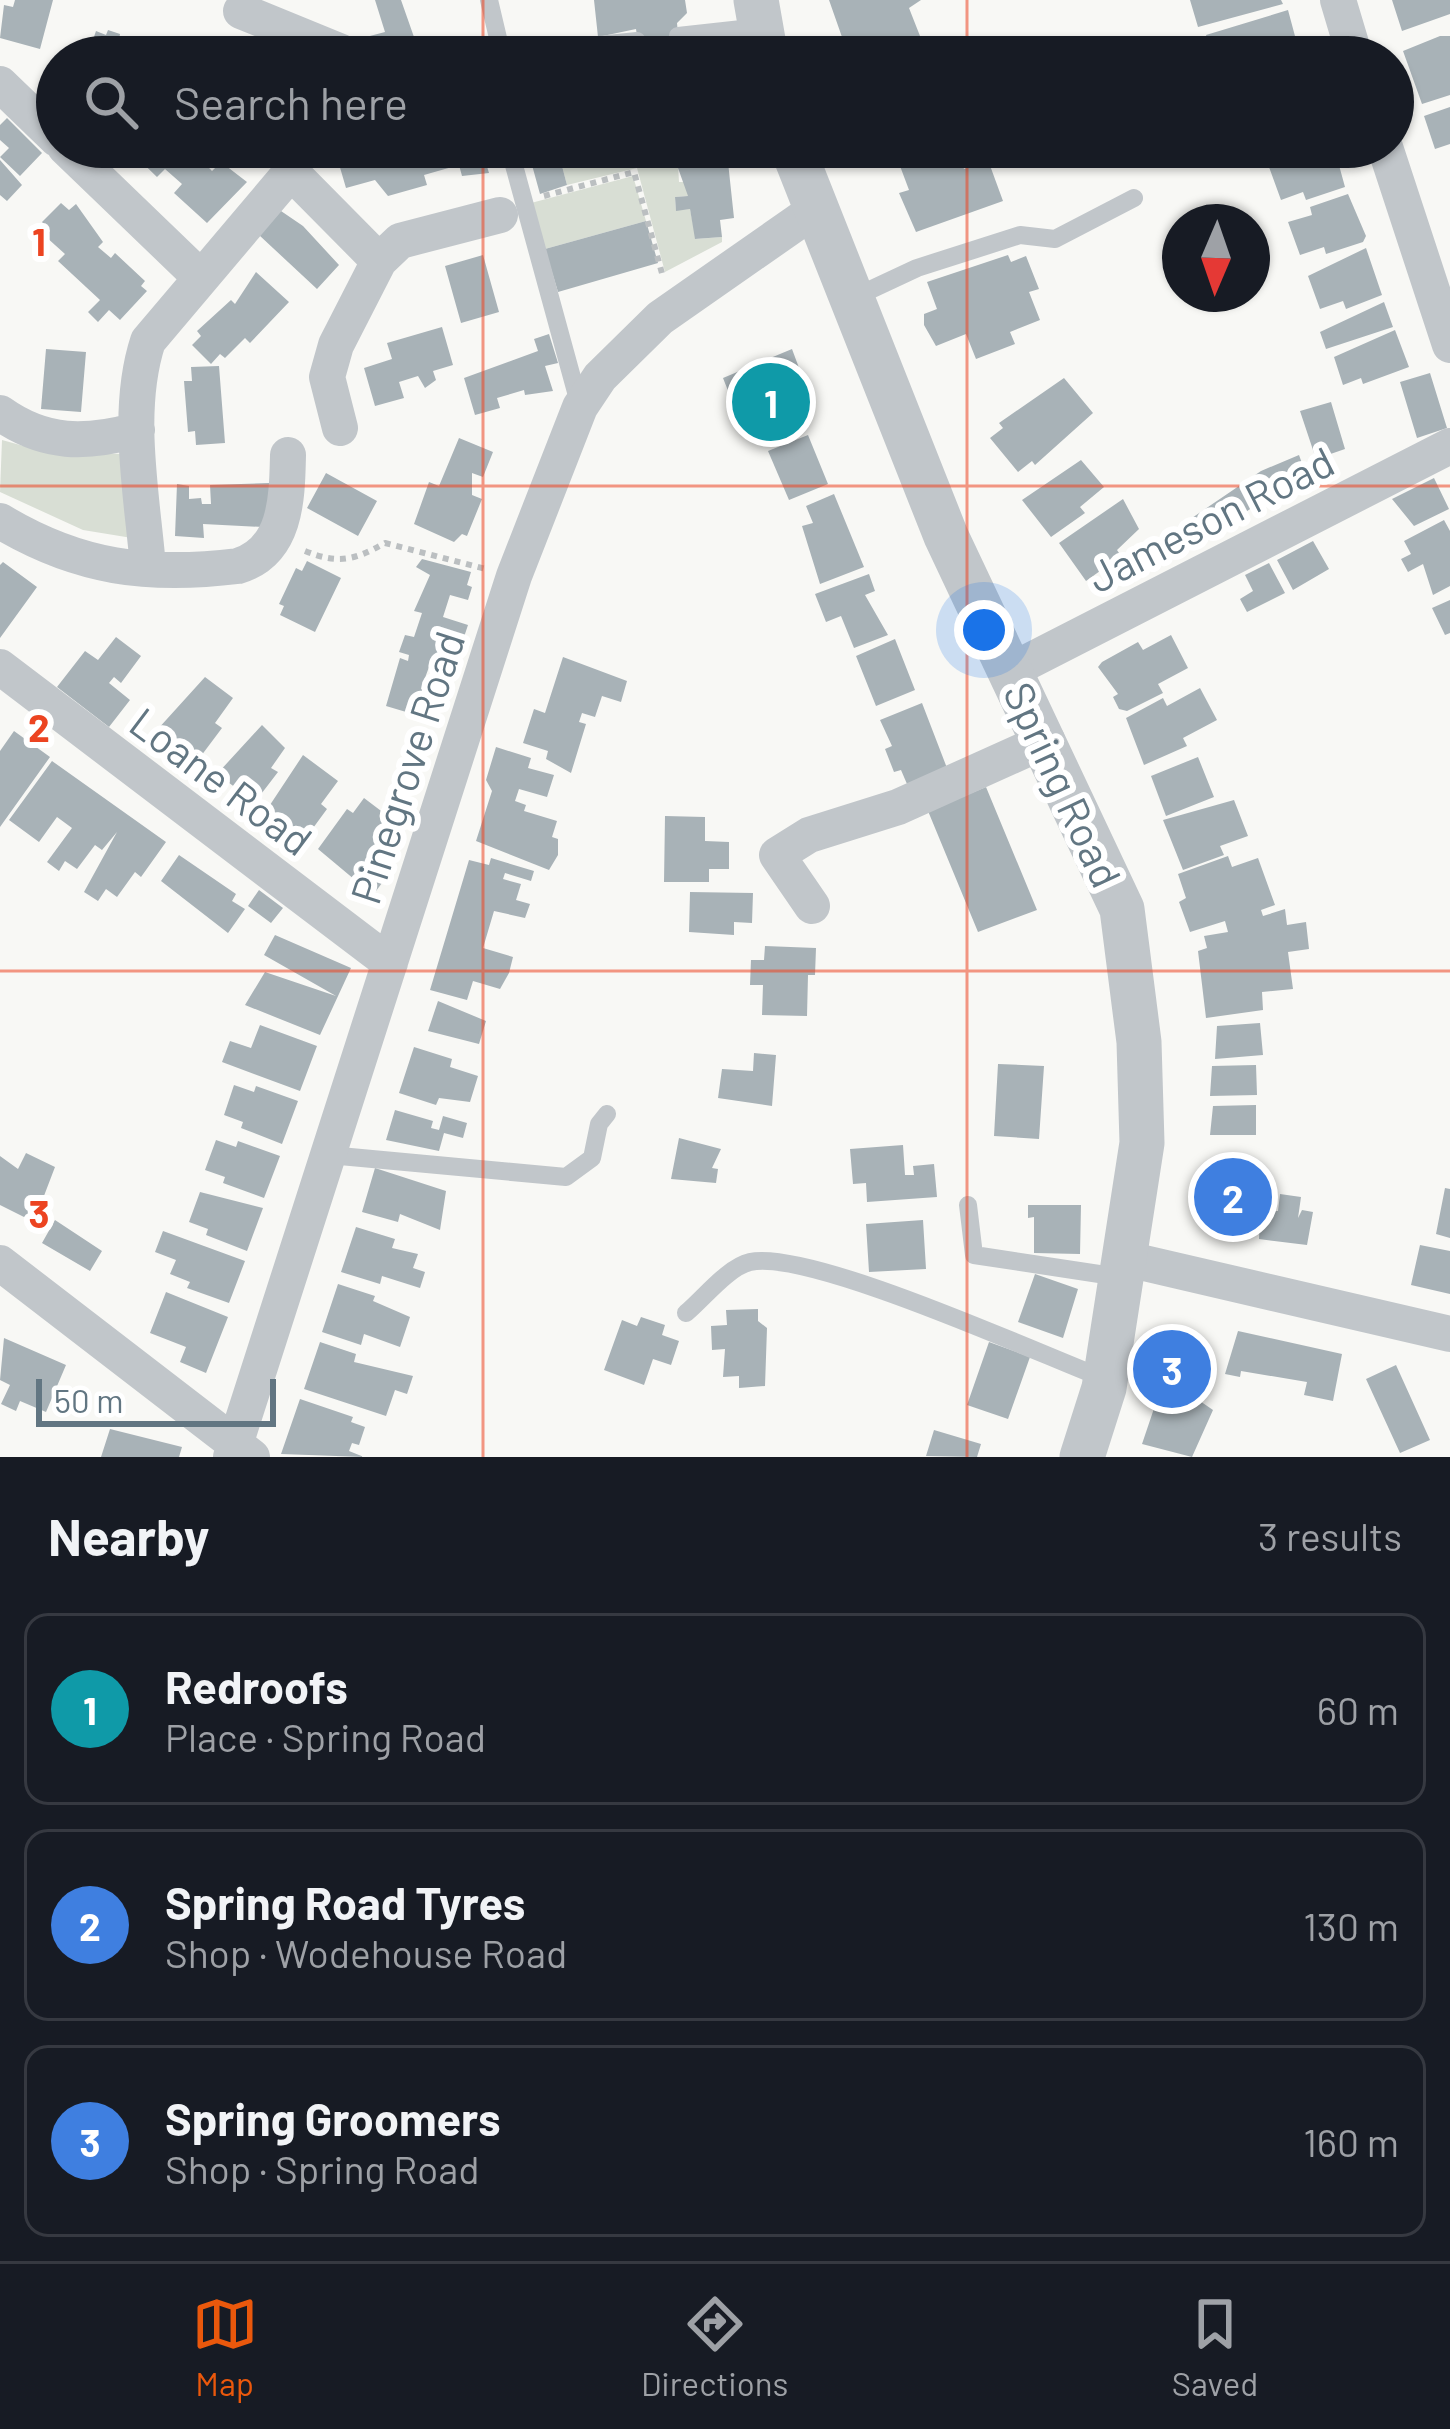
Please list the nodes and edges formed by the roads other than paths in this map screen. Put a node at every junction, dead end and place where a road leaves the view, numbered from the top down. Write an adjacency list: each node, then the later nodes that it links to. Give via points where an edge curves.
1 (489, 0): 7 (lane)
2 (1338, 0): 8 (street)
3 (242, 11): 6 (street)
4 (762, 18): 5 (lane)
5 (679, 35)
6 (302, 36)
7 (498, 36)
8 (1349, 36)
9 (2, 90): 10 (street)
10 (36, 120)
11 (87, 168): 21 (street)
12 (288, 168): 21 (street)
13 (303, 168): 20 (street)
14 (510, 168): 19 (lane)
15 (801, 168): 18 (street, Spring Road)
16 (1392, 168): 23 (street)
17 (1134, 198): 22 (lane, via 1055,239 1020,235)
18 (818, 207): 22 (street, Spring Road); 24 (street, Pinegrove Road, via 660,318)
19 (512, 208): 20 (street, via 400,241); 24 (lane)
20 (379, 261): 26 (street, via 327,377)
21 (198, 275): 27 (street, via 148,341)
22 (855, 297): 33 (street, Spring Road, via 946,536)
23 (1449, 335)
24 (580, 407): 36 (street, Pinegrove Road, via 514,576)
25 (0, 413): 27 (street, via 45,437 89,443)
26 (340, 428)
27 (137, 430): 31 (street)
28 (1450, 446): 33 (street, Jameson Road)
29 (288, 455): 31 (street, via 287,511 259,555 215,568)
30 (0, 521): 31 (street, via 76,560)
31 (148, 567)
32 (0, 668): 36 (street, Loane Road)
33 (1012, 670): 34 (street, Spring Road)
34 (1047, 740): 35 (street, via 898,807 766,841); 41 (street, Spring Road, via 1122,910 1131,958 1142,1143)
35 (812, 906)
36 (390, 963): 38 (street, Pinegrove Road)
37 (607, 1114): 38 (lane, via 592,1158 566,1177)
38 (328, 1155): 45 (street, Pinegrove Road)
39 (968, 1205): 41 (lane, via 974,1255)
40 (0, 1263): 45 (street)
41 (1126, 1268): 43 (street); 44 (street, Spring Road)
42 (686, 1313): 44 (lane, via 744,1263 768,1260 899,1298)
43 (1450, 1334)
44 (1105, 1379): 46 (street, Spring Road)
45 (240, 1453)
46 (1082, 1457)

